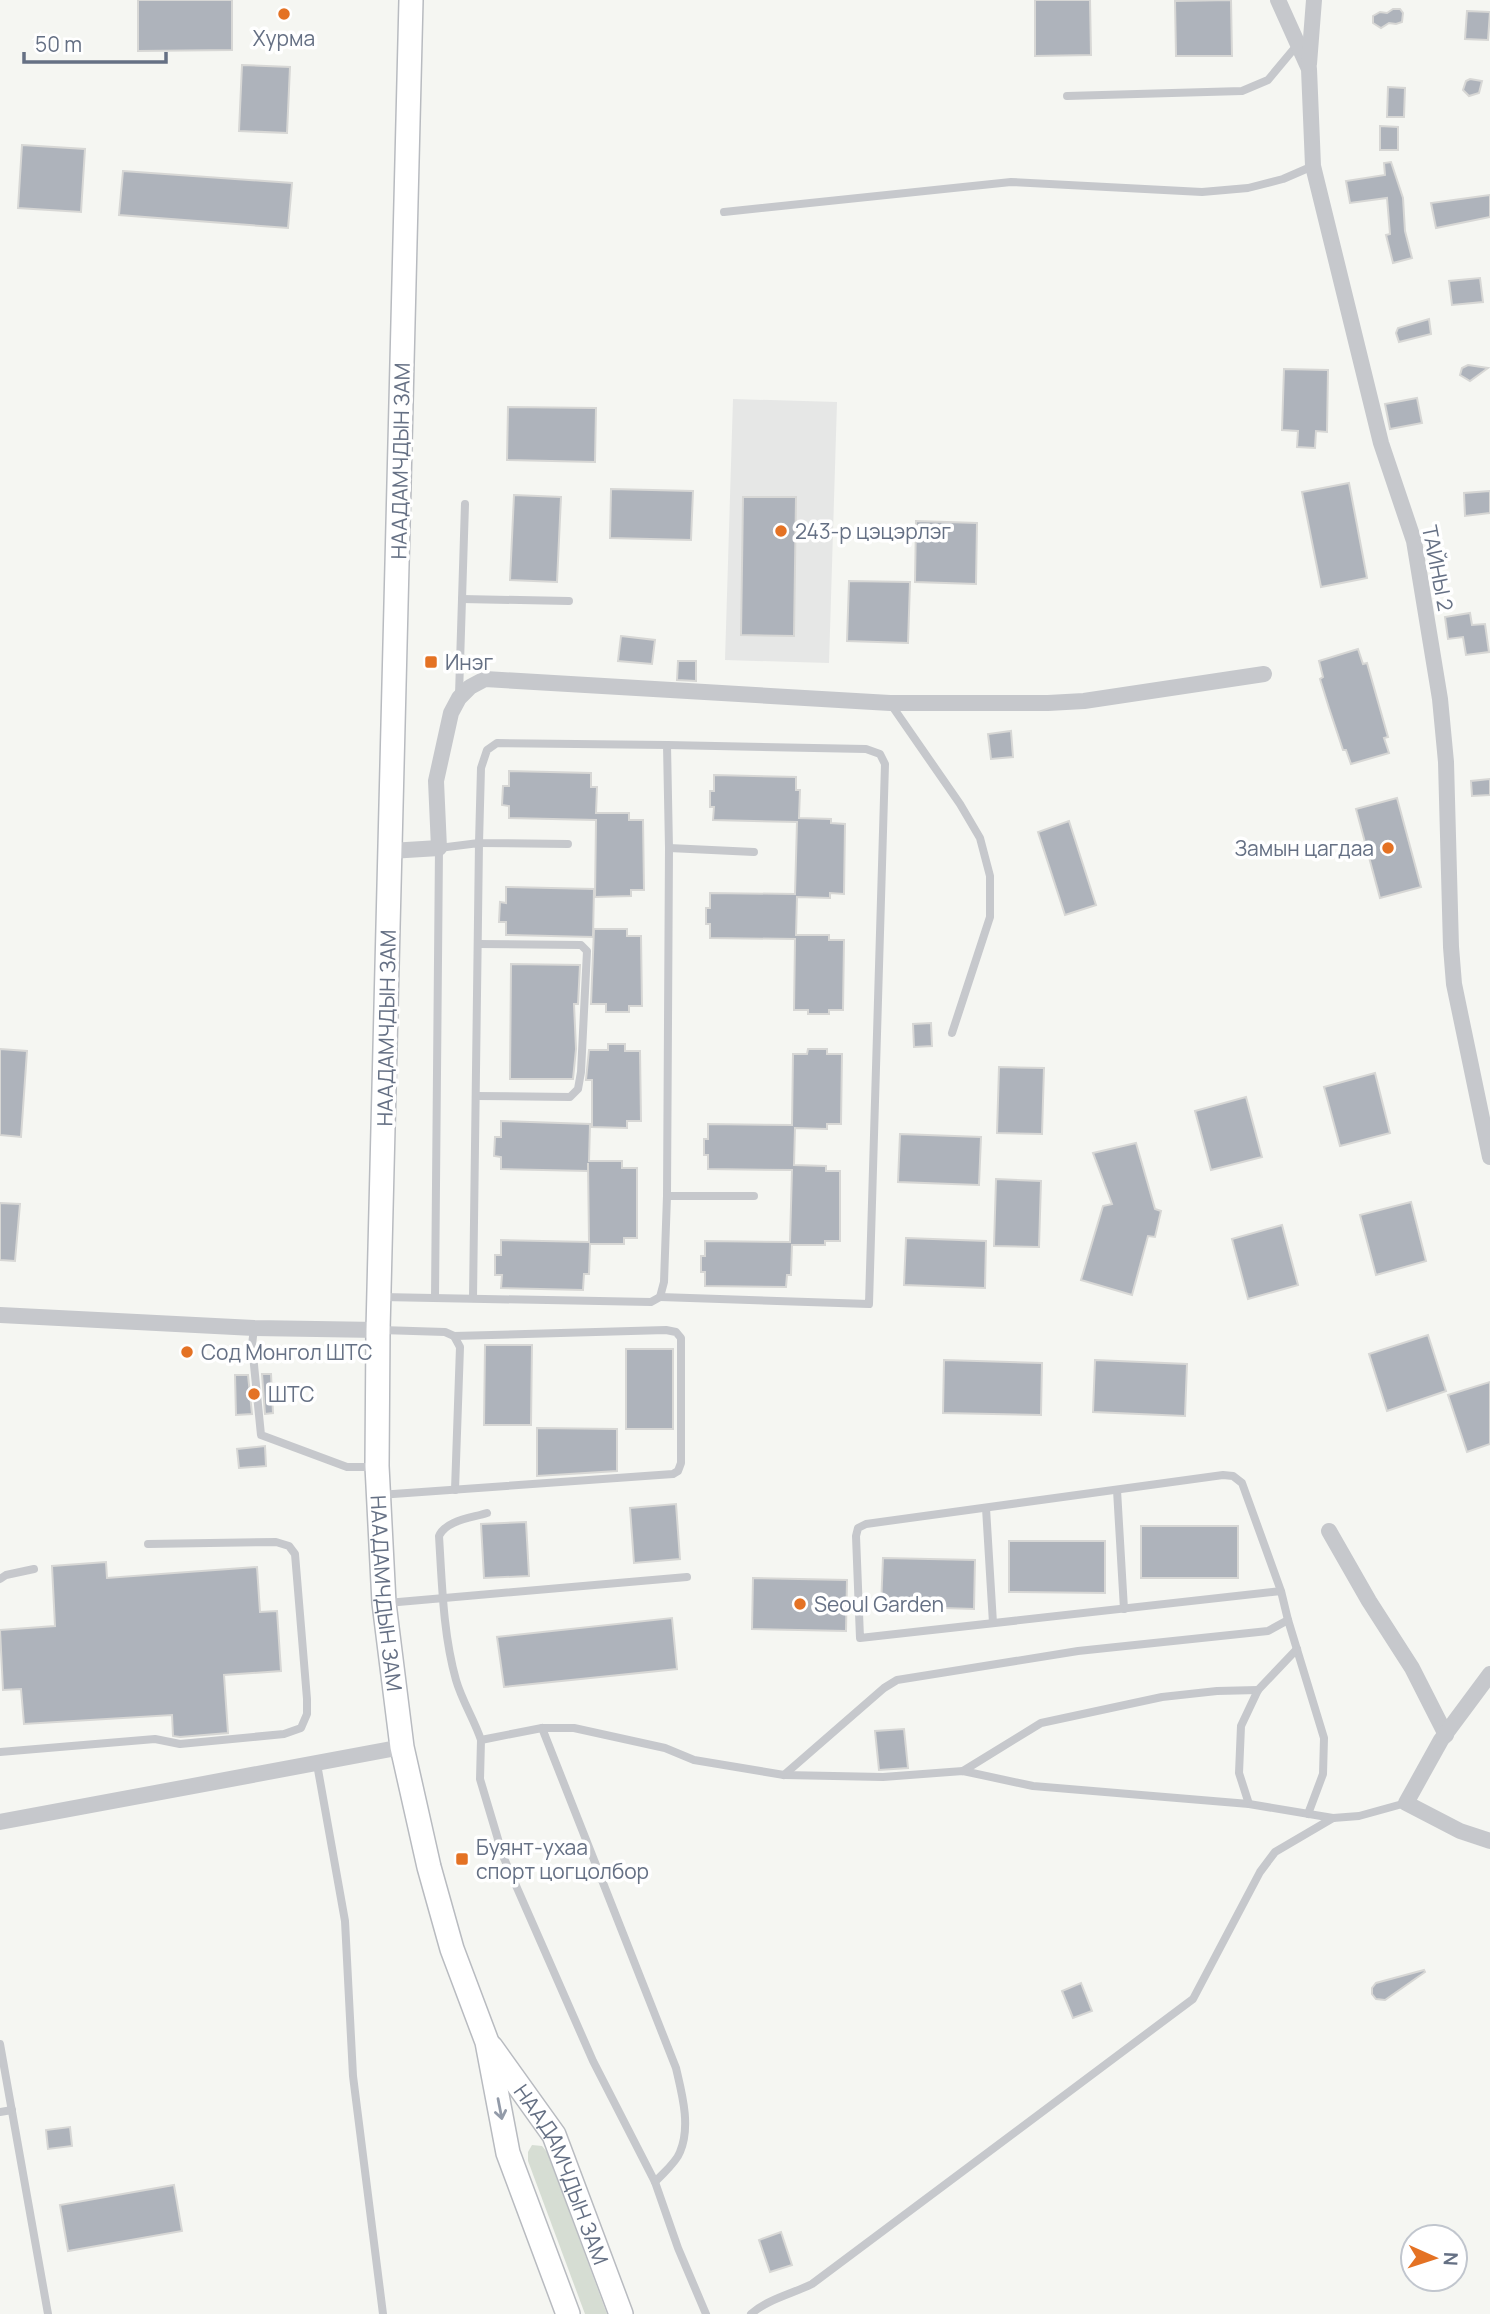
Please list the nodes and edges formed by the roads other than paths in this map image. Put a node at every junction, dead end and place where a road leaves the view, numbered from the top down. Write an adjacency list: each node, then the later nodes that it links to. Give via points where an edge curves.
1 (411, 0): 20 (main road, НААДАМЧДЫН ЗАМ)
2 (1278, 0): 4 (street, ТАЙНЫ 2)
3 (1314, 0): 5 (street)
4 (1298, 44): 5 (street, ТАЙНЫ 2); 6 (lane, via 1268,80 1242,91)
5 (1309, 69): 7 (street, ТАЙНЫ 2)
6 (1067, 96)
7 (1313, 166): 8 (lane, via 1248,188 1202,192 1012,182); 25 (street, ТАЙНЫ 2, via 1381,443 1414,541 1446,762 1454,984)
8 (724, 212)
9 (464, 504): 10 (lane)
10 (462, 599): 11 (lane); 13 (lane)
11 (569, 601)
12 (1264, 674): 14 (street, via 1084,701)
13 (459, 698): 14 (street, via 485,680); 18 (street, via 451,713 436,781)
14 (890, 703): 23 (lane, via 980,838 990,876 990,917)
15 (667, 745): 16 (lane, via 497,743 486,750 481,768); 19 (lane); 29 (lane, via 866,749 880,754 885,764 869,1304)
16 (479, 843): 17 (lane); 18 (lane); 22 (lane)
17 (568, 844)
18 (439, 848): 20 (street); 30 (lane)
19 (669, 848): 21 (lane); 26 (lane)
20 (390, 851): 28 (main road, НААДАМЧДЫН ЗАМ)
21 (754, 852)
22 (478, 944): 24 (lane); 24 (lane, via 580,945 586,951 578,1089 570,1097)
23 (952, 1033)
24 (476, 1096): 31 (lane)
25 (1490, 1157)
26 (667, 1196): 27 (lane); 29 (lane)
27 (754, 1196)
28 (379, 1297): 30 (lane); 34 (main road, НААДАМЧДЫН ЗАМ)
29 (660, 1297): 31 (lane, via 651,1302)
30 (435, 1298): 31 (lane)
31 (473, 1298)
32 (0, 1315): 33 (street)
33 (254, 1328): 34 (street); 36 (lane, via 253,1369 261,1435 347,1467)
34 (378, 1330): 35 (lane); 36 (main road, НААДАМЧДЫН ЗАМ)
35 (454, 1336): 37 (lane, via 460,1347); 37 (lane, via 666,1330 681,1338 678,1471)
36 (377, 1466): 39 (main road, НААДАМЧДЫН ЗАМ)
37 (455, 1490): 39 (lane)
38 (1117, 1490): 40 (lane); 47 (lane, via 1233,1476 1242,1483); 50 (lane)
39 (378, 1495): 49 (main road, НААДАМЧДЫН ЗАМ)
40 (986, 1508): 52 (lane); 52 (lane, via 858,1528 860,1638)
41 (488, 1513): 48 (lane, via 441,1531)
42 (1329, 1531): 57 (street, via 1412,1668)
43 (148, 1544): 60 (lane, via 276,1542 289,1546 295,1554 307,1699 301,1728 284,1734 180,1744 155,1739)
44 (34, 1569): 46 (lane)
45 (687, 1577): 48 (lane)
46 (0, 1580)
47 (1281, 1591): 50 (lane); 51 (lane)
48 (442, 1599): 49 (lane); 58 (lane, via 455,1677)
49 (384, 1603): 59 (main road, НААДАМЧДЫН ЗАМ)
50 (1124, 1609): 52 (lane)
51 (1288, 1620): 53 (lane); 63 (lane, via 1268,1631 1078,1651 897,1680)
52 (993, 1623)
53 (1297, 1649): 55 (lane); 66 (lane, via 1324,1738 1323,1774)
54 (1490, 1674): 57 (street)
55 (1258, 1690): 62 (lane, via 1161,1697 1041,1723); 65 (lane, via 1241,1726 1239,1773)
56 (542, 1728): 58 (lane); 63 (lane, via 603,1732 694,1760); 74 (lane, via 676,2068 684,2101 685,2135 680,2154)
57 (1446, 1735): 64 (street)
58 (481, 1740): 74 (lane, via 480,1779 503,1856 593,2061)
59 (402, 1747): 61 (street); 70 (main road, НААДАМЧДЫН ЗАМ, via 452,1949)
60 (0, 1752)
61 (317, 1764): 68 (street); 76 (lane, via 345,1921 353,2076)
62 (963, 1771): 63 (lane, via 883,1777); 65 (lane, via 1033,1786)
63 (785, 1775)
64 (1406, 1803): 67 (lane); 69 (street)
65 (1249, 1804): 66 (lane)
66 (1308, 1814): 67 (lane)
67 (1333, 1818): 80 (lane, via 1275,1852 1193,1999 812,2284 762,2304)
68 (0, 1822)
69 (1490, 1842)
70 (487, 2042): 77 (main road, НААДАМЧДЫН ЗАМ, one-way to 77, via 508,2153); 78 (main road, НААДАМЧДЫН ЗАМ, via 554,2135)
71 (0, 2044): 72 (lane)
72 (12, 2110): 73 (lane); 75 (lane)
73 (0, 2112)
74 (655, 2182): 79 (lane)
75 (48, 2314)
76 (383, 2314)
77 (568, 2314)
78 (621, 2314)
79 (706, 2314)
80 (751, 2314)

